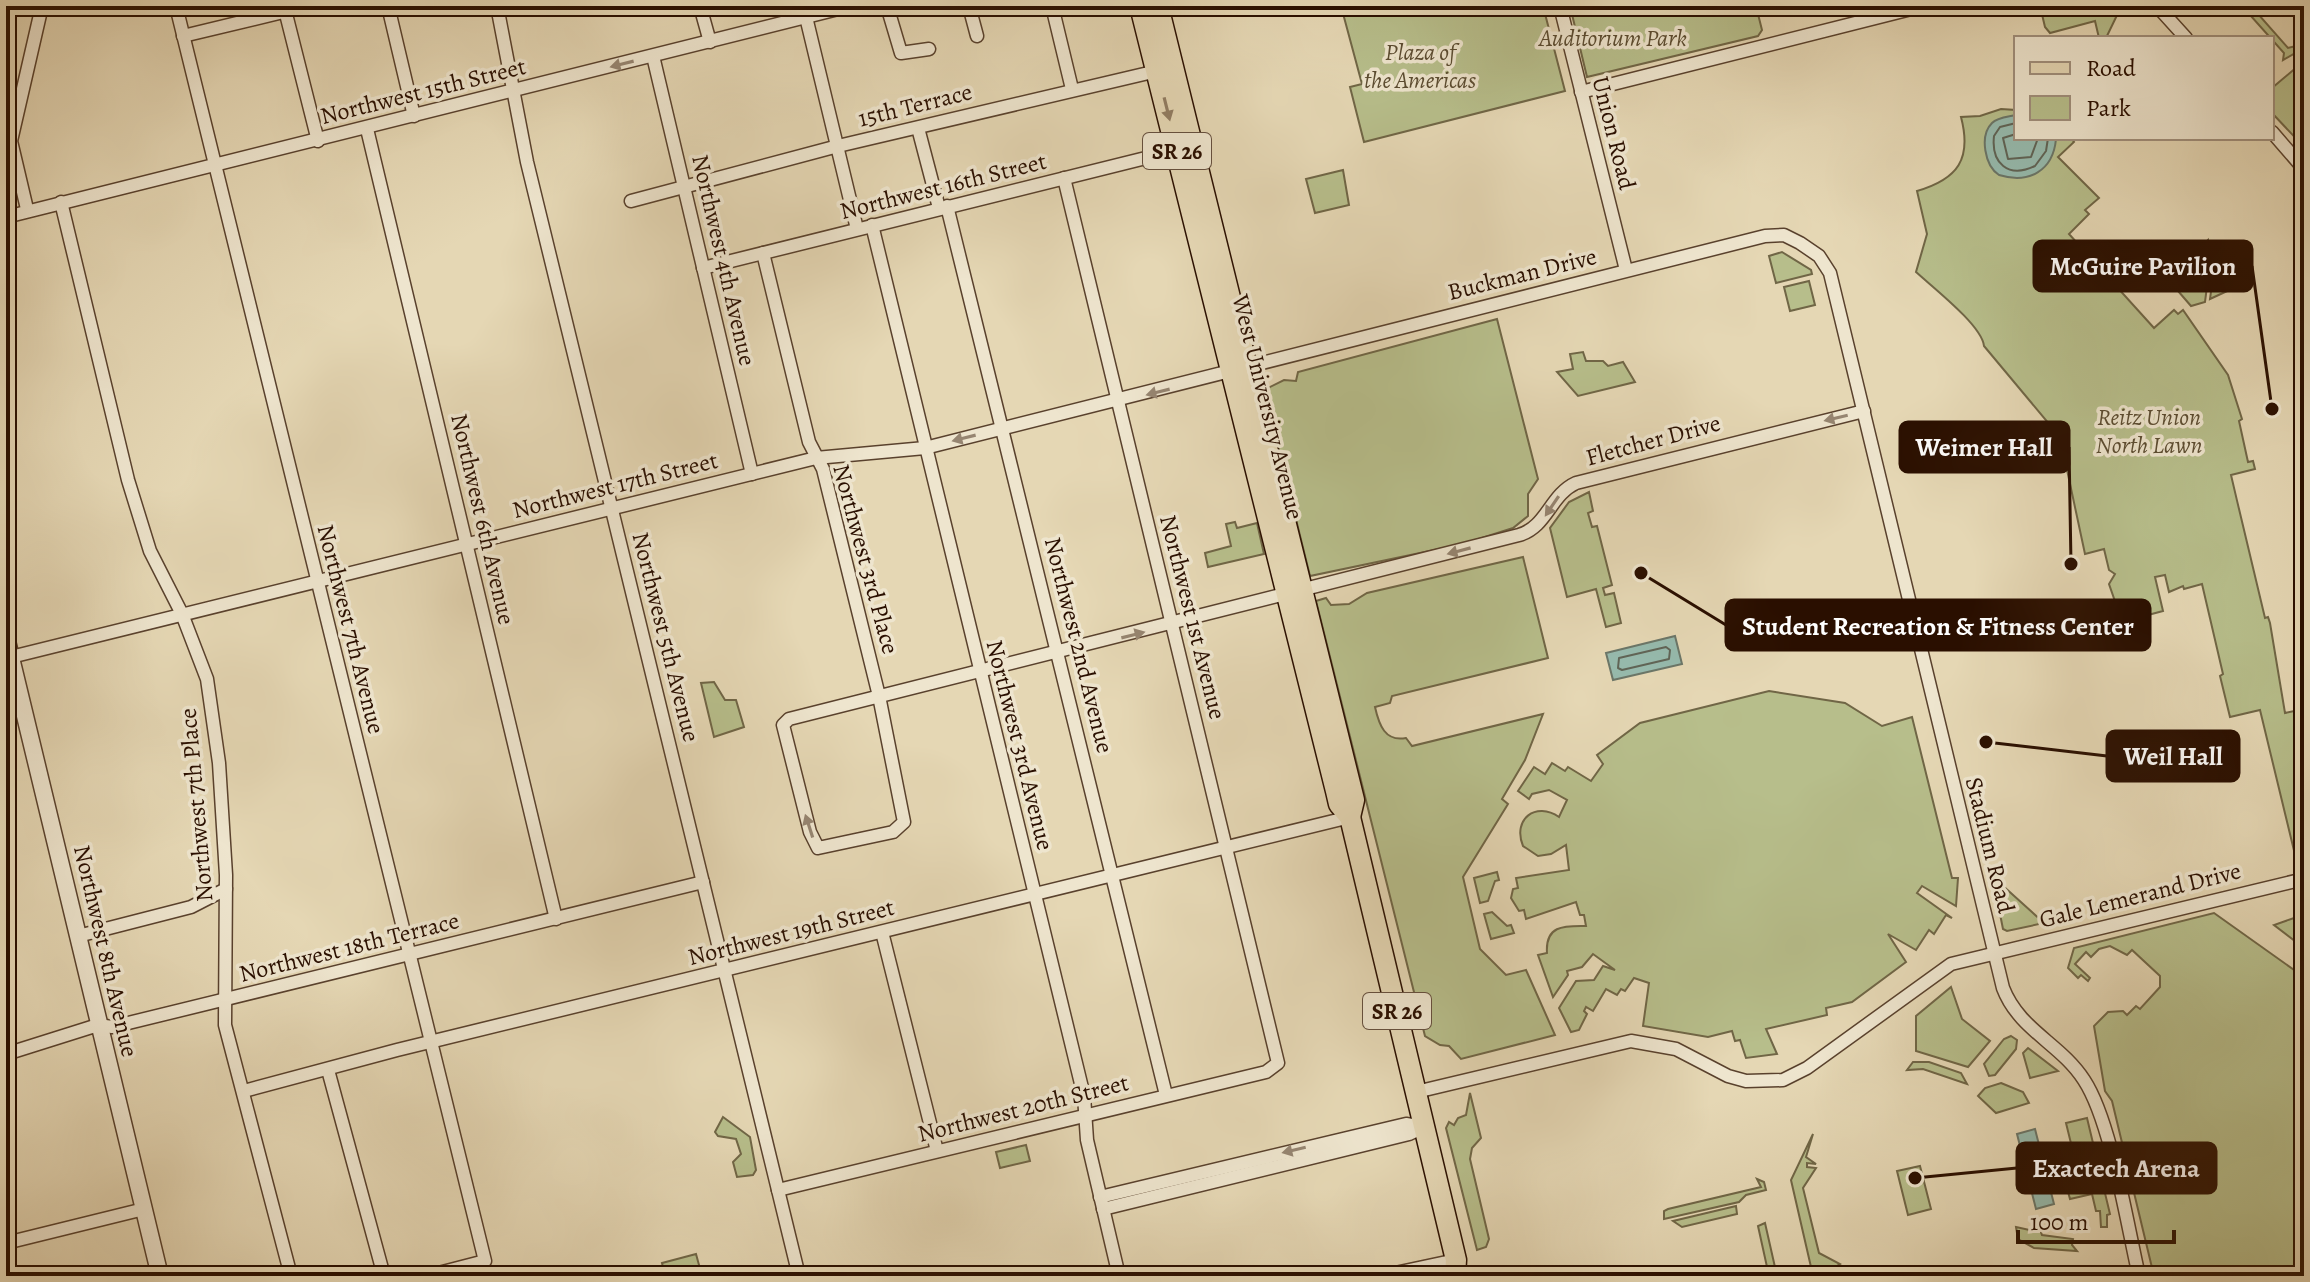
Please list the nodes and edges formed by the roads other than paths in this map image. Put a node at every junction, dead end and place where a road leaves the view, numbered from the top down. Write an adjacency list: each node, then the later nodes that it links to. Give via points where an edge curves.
1 (42, 6): 43 (street, via 11,141)
2 (176, 6): 19 (street, Northwest 7th Avenue)
3 (308, 6): 16 (street)
4 (388, 6): 29 (street)
5 (497, 6): 27 (street, Northwest 5th Avenue)
6 (700, 6): 22 (street)
7 (850, 6): 17 (street, Northwest 15th Street)
8 (887, 6): 23 (street, via 901,53)
9 (969, 6): 20 (street)
10 (1052, 6): 26 (street)
11 (1140, 6): 25 (main road, West University Avenue / SR 26)
12 (1158, 6): 35 (main road, West University Avenue / SR 26)
13 (1560, 6): 28 (street, Union Road)
14 (1923, 6): 28 (street)
15 (2157, 6): 21 (street)
16 (285, 9): 19 (street); 33 (street)
17 (822, 9): 18 (street, Northwest 15th Street)
18 (806, 17): 22 (street, Northwest 15th Street); 34 (street)
19 (183, 36): 36 (street, Northwest 7th Avenue)
20 (977, 36)
21 (2184, 36)
22 (710, 42): 24 (street, Northwest 15th Street)
23 (929, 49)
24 (653, 56): 27 (street, Northwest 15th Street, one-way to 27); 39 (street, Northwest 4th Avenue)
25 (1157, 71): 26 (street, 15th Terrace); 35 (main road, West University Avenue / SR 26, one-way to 35)
26 (1072, 89): 30 (street, 15th Terrace)
27 (514, 90): 29 (street, Northwest 15th Street); 58 (street, Northwest 5th Avenue)
28 (1581, 92): 50 (street, Union Road)
29 (414, 116): 31 (street, Northwest 15th Street)
30 (918, 128): 34 (street, 15th Terrace); 42 (street, Northwest 2nd Avenue)
31 (367, 129): 33 (street, Northwest 15th Street); 59 (street, Northwest 6th Avenue)
32 (2274, 134): 37 (street)
33 (318, 141): 36 (street, Northwest 15th Street)
34 (838, 146): 39 (street, 15th Terrace); 46 (street)
35 (1185, 148): 38 (street, Northwest 16th Street); 51 (main road, West University Avenue / SR 26)
36 (216, 166): 41 (street, Northwest 15th Street); 60 (street, Northwest 7th Avenue)
37 (2304, 169)
38 (1064, 178): 42 (street, Northwest 16th Street); 52 (street, Northwest 1st Avenue)
39 (685, 188): 40 (street, 15th Terrace); 49 (street, Northwest 4th Avenue)
40 (631, 201)
41 (61, 202): 43 (street, Northwest 15th Street); 62 (street, Northwest 7th Place, via 128,480 150,551)
42 (943, 207): 45 (street, Northwest 16th Street); 54 (street, Northwest 2nd Avenue)
43 (27, 209): 44 (street, Northwest 15th Street)
44 (6, 217)
45 (872, 225): 46 (street, Northwest 16th Street); 55 (street, Northwest 3rd Avenue)
46 (857, 229): 47 (street, Northwest 16th Street)
47 (763, 253): 49 (street, Northwest 16th Street); 56 (street, Northwest 3rd Place)
48 (1819, 256): 50 (street, Buckman Drive, via 1795,240 1772,235); 53 (street, Stadium Road, via 1830,273)
49 (703, 268): 57 (street, Northwest 4th Avenue)
50 (1626, 270): 51 (street, Buckman Drive)
51 (1240, 369): 52 (street, Northwest 17th Street, one-way to 52); 61 (main road, West University Avenue / SR 26)
52 (1118, 401): 54 (street, Northwest 17th Street); 63 (street, Northwest 1st Avenue)
53 (1864, 411): 61 (street, Fletcher Drive, one-way to 61, via 1583,481 1559,494 1535,530); 80 (street, Stadium Road)
54 (1003, 428): 55 (street, Northwest 17th Street, one-way to 55); 65 (street, Northwest 2nd Avenue)
55 (925, 448): 56 (street, Northwest 17th Street); 67 (street, Northwest 3rd Avenue)
56 (816, 458): 57 (street, Northwest 17th Street); 68 (street, Northwest 3rd Place)
57 (752, 474): 58 (street, Northwest 17th Street)
58 (612, 508): 59 (street, Northwest 17th Street); 74 (street, Northwest 5th Avenue)
59 (467, 545): 60 (street, Northwest 17th Street); 77 (street, Northwest 6th Avenue)
60 (317, 581): 62 (street, Northwest 17th Street); 81 (street, Northwest 7th Avenue)
61 (1295, 594): 63 (street, Fletcher Drive); 69 (main road, West University Avenue / SR 26, via 1339,804)
62 (182, 614): 66 (street, Northwest 17th Street); 75 (street, Northwest 7th Place, via 207,679 219,763)
63 (1173, 625): 65 (street, Fletcher Drive, one-way to 63); 71 (street, Northwest 1st Avenue)
64 (6, 637): 66 (street, Northwest 8th Avenue)
65 (1058, 653): 67 (street, Fletcher Drive); 72 (street, Northwest 2nd Avenue)
66 (11, 657): 79 (street, Northwest 8th Avenue)
67 (979, 671): 68 (street, Fletcher Drive); 76 (street, Northwest 3rd Avenue)
68 (879, 696): 70 (street, Northwest 3rd Place, via 904,822); 70 (street, Fletcher Drive, one-way to 68, via 818,848 783,725 789,719)
69 (1350, 817): 71 (street, Northwest 19th Street); 90 (main road, West University Avenue / SR 26)
70 (898, 830)
71 (1227, 847): 72 (street, Northwest 19th Street); 87 (street, Northwest 1st Avenue, via 1278,1053)
72 (1113, 875): 76 (street, Northwest 19th Street); 91 (street, Northwest 2nd Avenue)
73 (2304, 879): 80 (street, Gale Lemerand Drive)
74 (703, 882): 77 (street, Northwest 18th Terrace); 82 (street, Northwest 5th Avenue)
75 (226, 889): 79 (street, via 191,907); 83 (street, Northwest 7th Place)
76 (1033, 895): 78 (street, Northwest 19th Street); 92 (street, Northwest 3rd Avenue)
77 (556, 919): 81 (street, Northwest 18th Terrace)
78 (882, 932): 82 (street, Northwest 19th Street); 94 (street)
79 (78, 936): 84 (street, Northwest 8th Avenue)
80 (1993, 953): 90 (street, Gale Lemerand Drive, via 1942,968 1807,1068 1783,1080 1746,1081 1676,1049 1631,1041); 107 (street, Stadium Road, via 2015,1012 2070,1062 2093,1097)
81 (409, 956): 83 (street, Northwest 18th Terrace); 85 (street, Northwest 7th Avenue)
82 (724, 971): 85 (street, Northwest 19th Street); 95 (street, Northwest 5th Avenue)
83 (224, 1000): 84 (street, Northwest 18th Terrace, via 112,1027); 89 (street, Northwest 7th Place, via 233,1062)
84 (98, 1025): 86 (street, Northwest 18th Terrace); 97 (street, Northwest 8th Avenue)
85 (431, 1044): 88 (street, Northwest 19th Street); 103 (street, Northwest 7th Avenue, via 485,1261)
86 (6, 1054)
87 (1276, 1065): 91 (street, Northwest 20th Street, via 1266,1072)
88 (328, 1070): 89 (street, Northwest 19th Street); 102 (street)
89 (244, 1091): 101 (street, Northwest 7th Place)
90 (1416, 1092): 93 (main road, West University Avenue / SR 26)
91 (1166, 1095): 92 (street, Northwest 20th Street)
92 (1085, 1117): 94 (street, Northwest 20th Street); 96 (street, Northwest 3rd Avenue)
93 (1424, 1127): 96 (street); 99 (main road, West University Avenue / SR 26)
94 (937, 1151): 95 (street, Northwest 20th Street)
95 (778, 1190): 104 (street, Northwest 5th Avenue)
96 (1101, 1203): 105 (street, Northwest 3rd Avenue)
97 (144, 1209): 98 (street); 100 (street, Northwest 8th Avenue)
98 (6, 1243)
99 (1460, 1271): 106 (street)
100 (160, 1276)
101 (291, 1276)
102 (384, 1276)
103 (427, 1276)
104 (799, 1276)
105 (1119, 1276)
106 (1381, 1276)
107 (2139, 1276)

